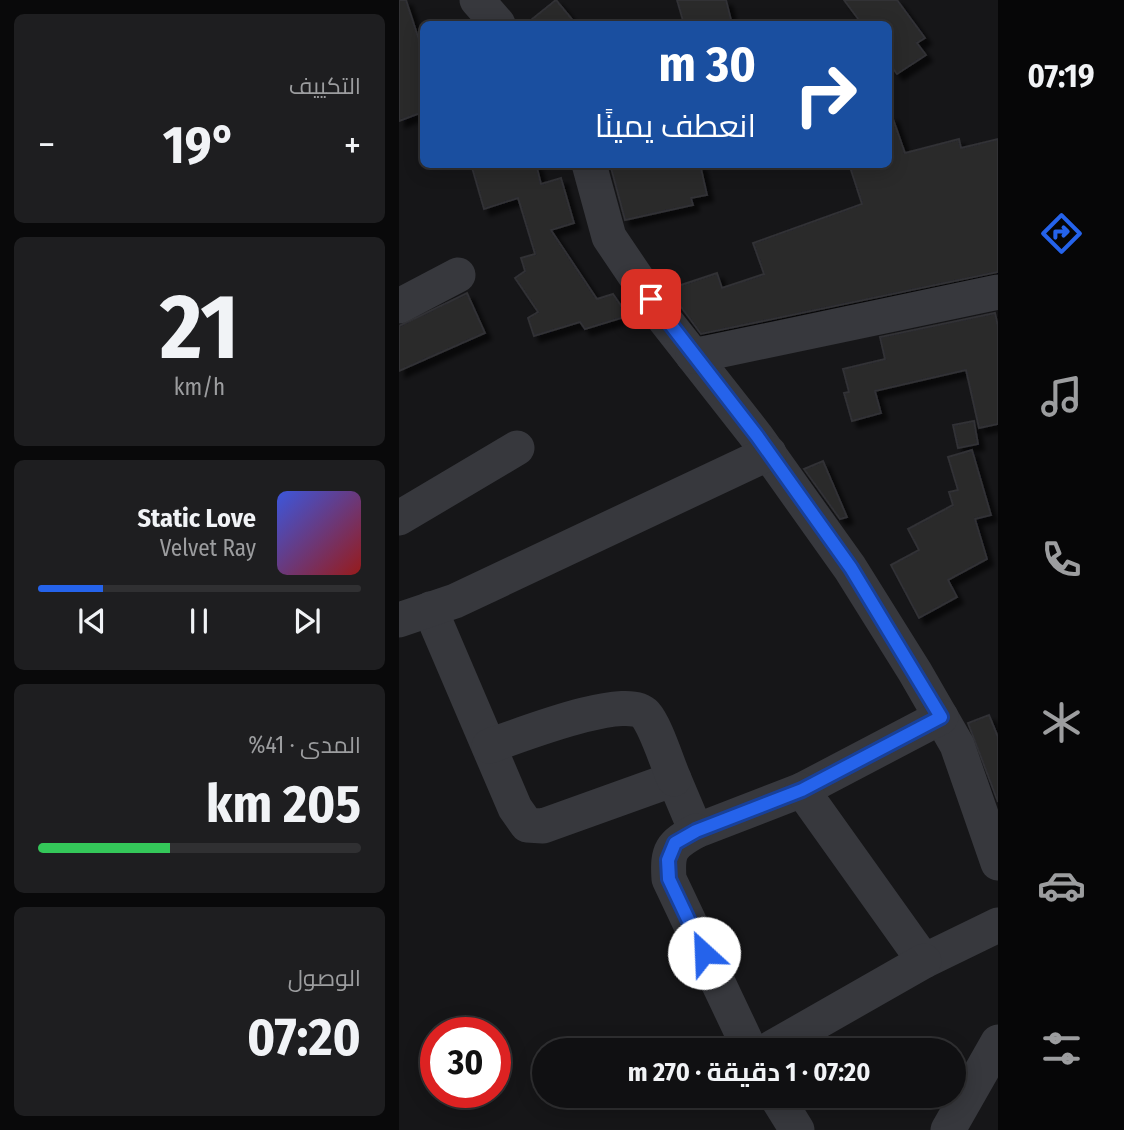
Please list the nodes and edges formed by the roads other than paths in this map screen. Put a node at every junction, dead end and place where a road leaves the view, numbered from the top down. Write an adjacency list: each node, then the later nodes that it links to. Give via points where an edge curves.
1 (477, 0): 2 (street)
2 (495, 21)
3 (590, 168): 7 (street, via 610,237)
4 (458, 275): 6 (street)
5 (998, 292): 7 (street)
6 (399, 306)
7 (693, 356): 9 (street)
8 (517, 448): 10 (street)
9 (769, 453): 11 (street, via 455,601); 12 (street, via 851,568)
10 (399, 518)
11 (415, 615): 13 (street)
12 (941, 717): 15 (street); 17 (street, via 957,744)
13 (489, 746): 14 (street, via 601,710 635,707 646,715); 14 (street, via 527,825 543,826)
14 (674, 779): 16 (street)
15 (802, 790): 16 (street); 19 (street)
16 (696, 831): 20 (street, via 675,843 668,860 669,879)
17 (998, 863)
18 (998, 925): 19 (street)
19 (924, 961): 21 (street)
20 (744, 1038)
21 (789, 1038)
22 (998, 1042): 25 (street)
23 (783, 1108): 24 (street)
24 (797, 1130)
25 (948, 1130)

